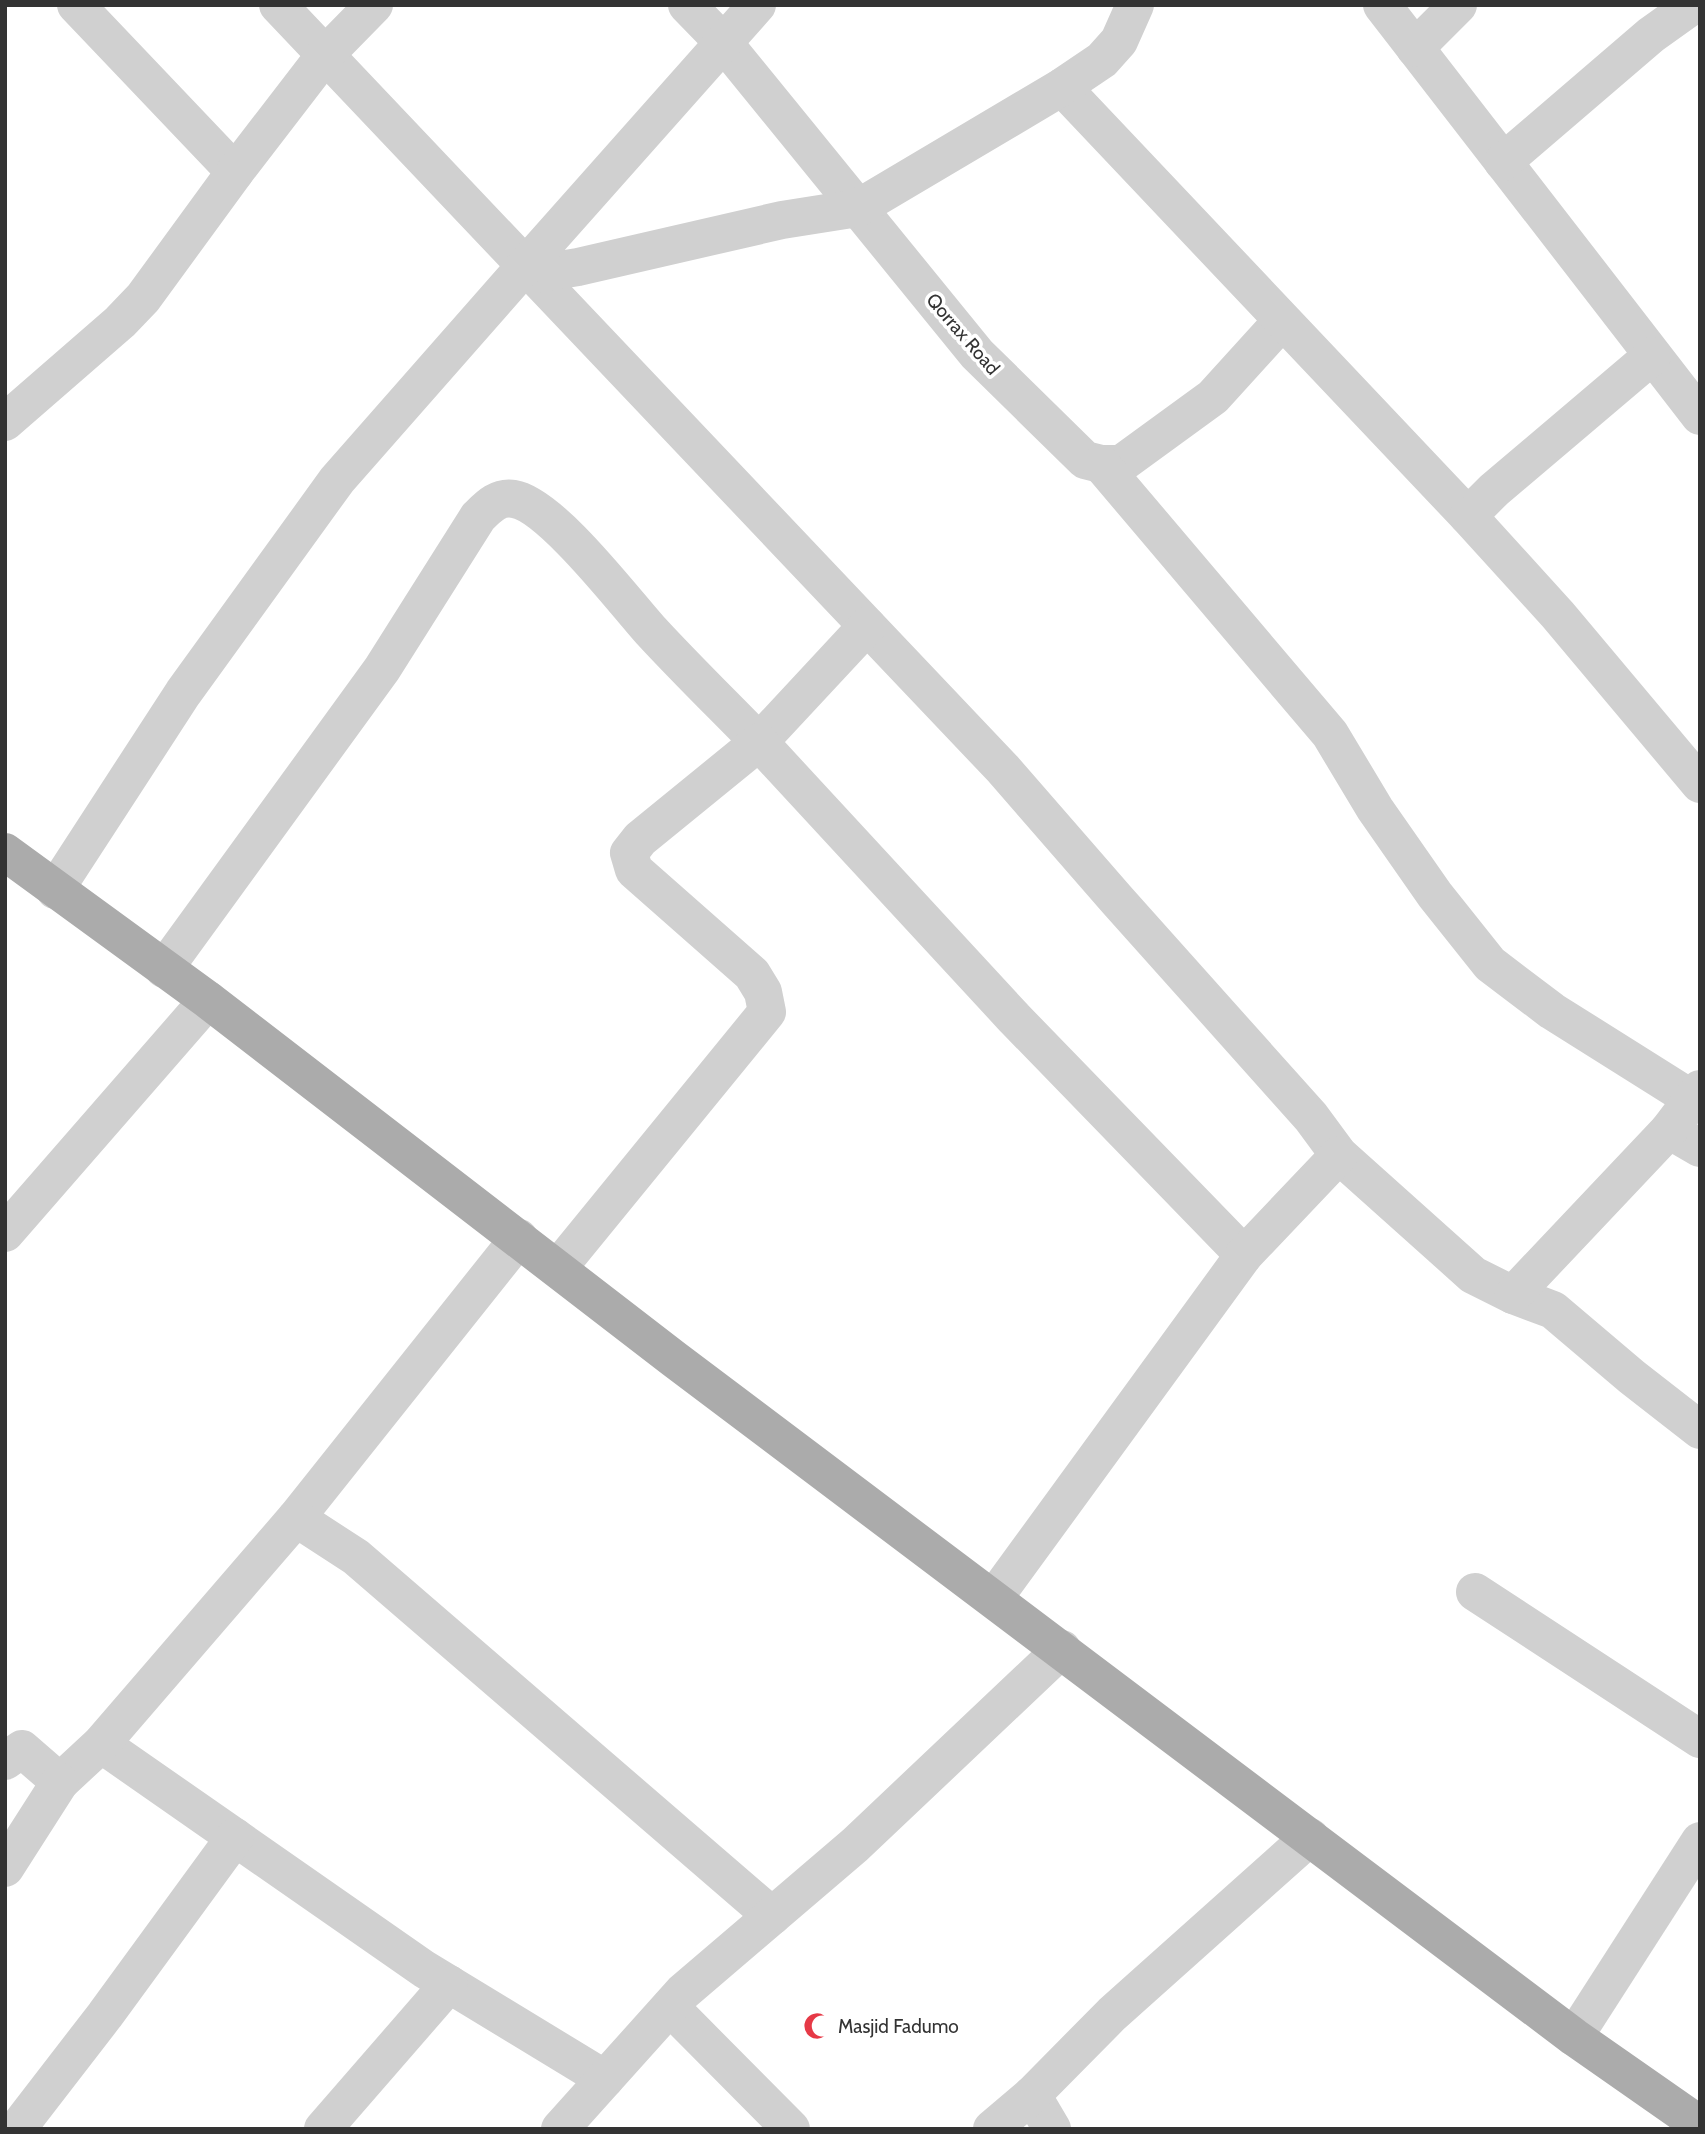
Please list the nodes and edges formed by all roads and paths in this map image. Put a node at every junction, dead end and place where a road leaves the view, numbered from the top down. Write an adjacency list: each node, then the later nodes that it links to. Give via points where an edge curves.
1 (76, 5): 15 (street)
2 (278, 5): 12 (street)
3 (374, 5): 12 (street)
4 (687, 5): 10 (street, Qorrax Road)
5 (757, 5): 10 (street)
6 (1135, 5): 13 (street, via 1119,41 1102,60)
7 (1382, 5): 11 (street)
8 (1458, 5): 11 (street)
9 (1693, 5): 14 (street, via 1651,35)
10 (723, 42): 16 (street, Qorrax Road); 17 (street)
11 (1415, 48): 14 (street)
12 (326, 55): 15 (street); 17 (street)
13 (1062, 86): 16 (street); 18 (street)
14 (1503, 162): 19 (street)
15 (235, 172): 21 (street, via 143,298)
16 (858, 208): 17 (street, via 782,220 578,267); 22 (street, Qorrax Road, via 976,354 1085,460)
17 (530, 269): 24 (street); 28 (street, via 337,480 183,693)
18 (1282, 321): 22 (street, via 1213,397 1121,464); 23 (street)
19 (1652, 356): 20 (street); 23 (street)
20 (1700, 416)
21 (5, 422)
22 (1101, 464): 31 (street, Qorrax Road, via 1330,734 1382,820 1490,964 1552,1011)
23 (1468, 516): 26 (street)
24 (867, 625): 25 (street); 33 (street, via 1003,769 1311,1117)
25 (759, 742): 29 (street, via 564,534 527,504 513,498 496,500 478,517 382,669); 36 (street, via 1014,1018); 37 (street, via 640,839 629,853 634,870 752,974 763,992 767,1012)
26 (1700, 784)
27 (5, 852): 28 (main road)
28 (55, 890): 29 (main road)
29 (164, 969): 30 (main road)
30 (208, 1000): 34 (street); 35 (main road)
31 (1696, 1094): 32 (street)
32 (1685, 1139): 38 (street)
33 (1339, 1156): 36 (street); 38 (street, via 1472,1275)
34 (5, 1233)
35 (519, 1238): 37 (main road); 40 (street)
36 (1244, 1255): 42 (street)
37 (558, 1268): 42 (main road)
38 (1513, 1295): 39 (street, via 1553,1310)
39 (1700, 1430)
40 (296, 1518): 45 (street); 52 (street, via 356,1557)
41 (1475, 1592): 44 (street)
42 (994, 1598): 43 (main road)
43 (1062, 1648): 49 (main road); 52 (street, via 855,1845)
44 (1700, 1739)
45 (101, 1744): 47 (street); 48 (street)
46 (11, 1746): 47 (street)
47 (60, 1782): 51 (street)
48 (235, 1837): 53 (street); 59 (street)
49 (1310, 1837): 55 (main road); 57 (street, via 1112,2014)
50 (1700, 1841): 55 (street)
51 (5, 1868)
52 (772, 1916): 54 (street)
53 (449, 1984): 56 (street); 60 (street)
54 (670, 2007): 56 (street); 62 (street)
55 (1574, 2037): 58 (main road)
56 (605, 2078): 61 (street)
57 (1032, 2095): 63 (street); 64 (street)
58 (1700, 2126)
59 (17, 2129)
60 (323, 2129)
61 (560, 2129)
62 (790, 2129)
63 (992, 2129)
64 (1052, 2129)

